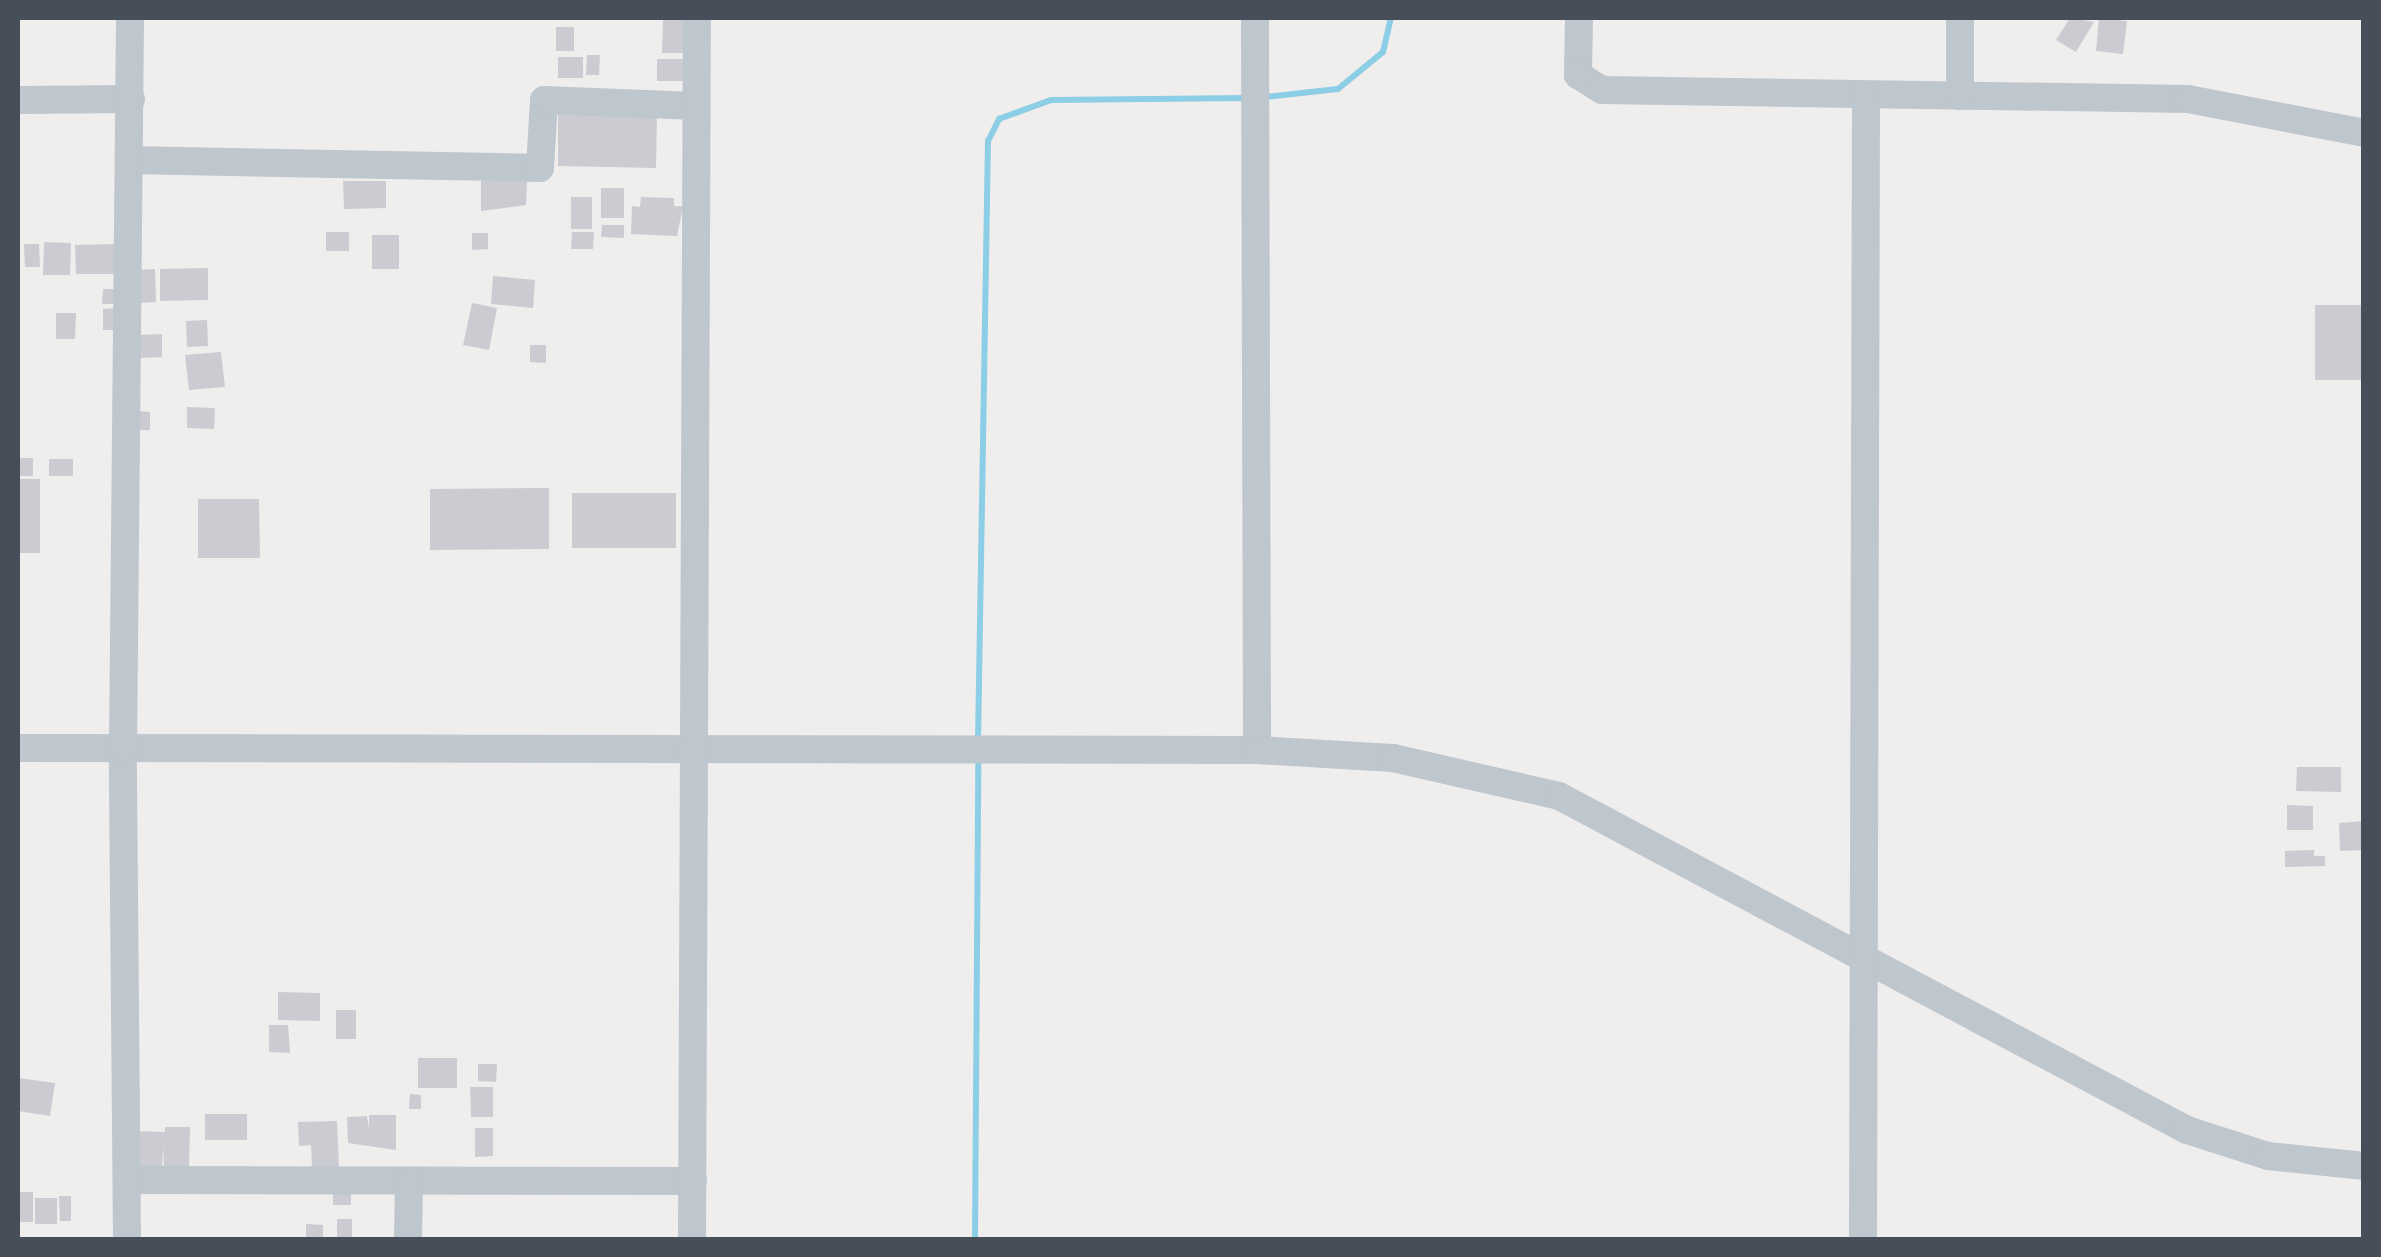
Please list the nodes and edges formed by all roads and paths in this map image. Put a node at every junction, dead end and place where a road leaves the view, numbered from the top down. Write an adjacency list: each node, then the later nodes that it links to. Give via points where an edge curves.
1 (130, 18): 8 (street)
2 (697, 18): 10 (street)
3 (1255, 18): 16 (street)
4 (1579, 18): 6 (street, via 1578,75 1602,90)
5 (1960, 18): 7 (street)
6 (1866, 95): 7 (street); 17 (street)
7 (1960, 96): 11 (street, via 2188,99)
8 (131, 99): 9 (street); 12 (street)
9 (18, 100)
10 (696, 106): 12 (street, via 544,100 540,168); 15 (street)
11 (2364, 133)
12 (129, 160): 14 (street)
13 (18, 748): 14 (street)
14 (123, 748): 15 (street); 19 (street)
15 (694, 749): 16 (street); 21 (street)
16 (1257, 750): 17 (street, via 1392,758 1559,796 1652,840)
17 (1864, 960): 18 (street, via 2187,1130 2268,1156); 25 (street)
18 (2364, 1166)
19 (128, 1180): 20 (street); 22 (street)
20 (409, 1181): 21 (street); 23 (street)
21 (693, 1181): 24 (street)
22 (127, 1240)
23 (408, 1240)
24 (692, 1240)
25 (1863, 1240)

